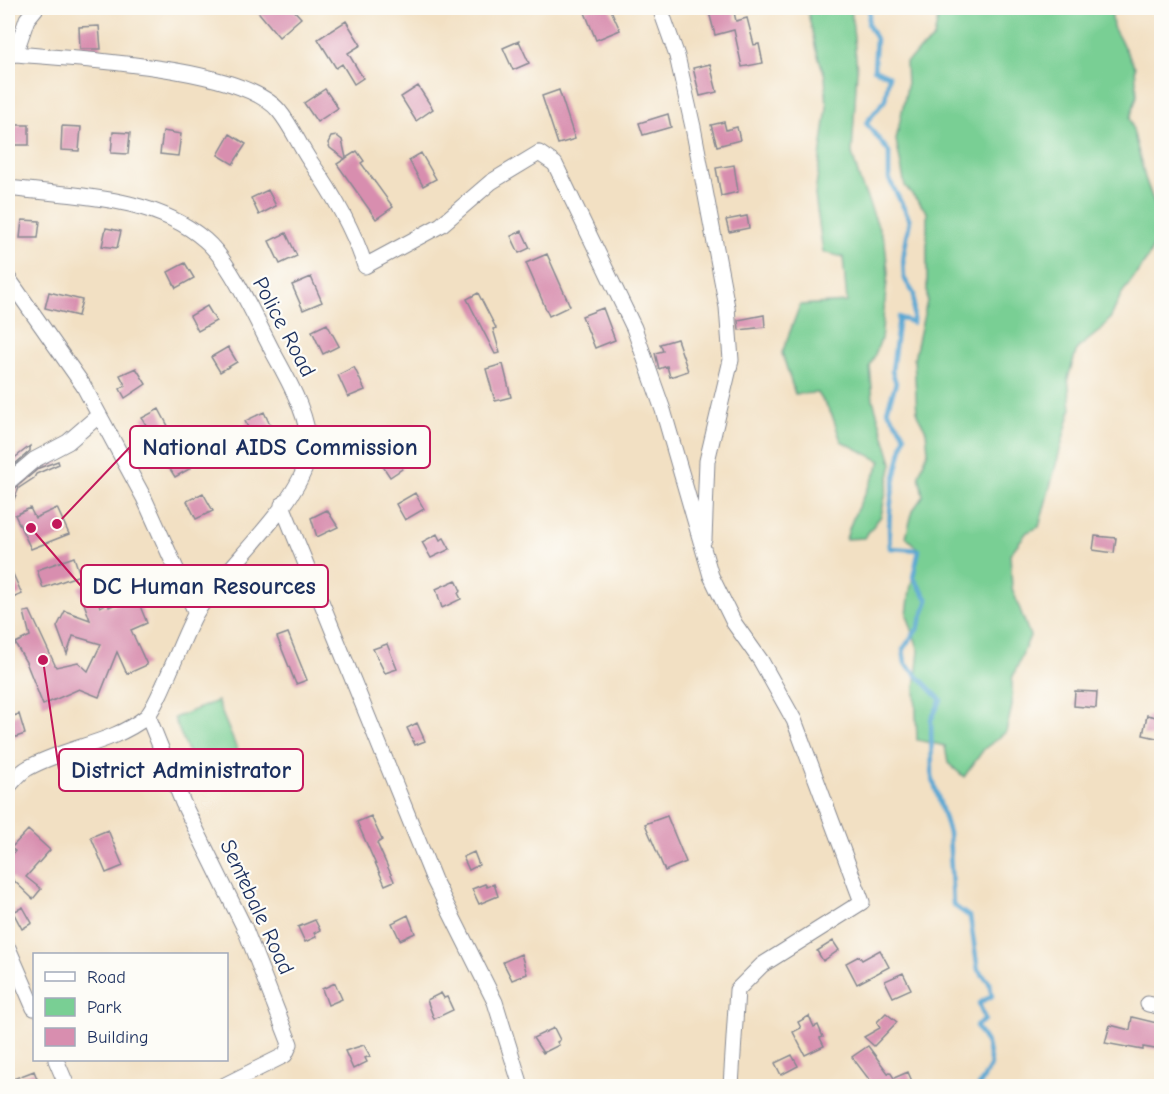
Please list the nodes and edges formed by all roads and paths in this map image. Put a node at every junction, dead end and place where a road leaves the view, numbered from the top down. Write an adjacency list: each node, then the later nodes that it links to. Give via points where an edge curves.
1 (36, 8): 3 (street)
2 (660, 8): 9 (street, via 677,56 693,127 727,308 731,360 707,461)
3 (11, 55): 9 (street, via 164,71 219,79 248,89 279,110 356,238 365,266 441,225 491,182 539,153 555,164 634,328 663,410)
4 (8, 188): 8 (street, Police Road, via 144,207 206,240 227,269 286,375 302,412 309,456)
5 (8, 278): 6 (street, via 83,385)
6 (98, 416): 7 (street, via 68,442 34,460); 10 (street, via 144,498)
7 (8, 482)
8 (282, 505): 10 (street, Police Road); 18 (street, via 434,880 495,1002)
9 (703, 552): 19 (street, via 734,623 794,720 862,902 762,965 737,990)
10 (196, 613): 11 (street, Police Road)
11 (148, 716): 12 (street, via 117,734 26,769); 17 (street, Sentebale Road, via 183,803 245,929 290,1044 285,1055)
12 (8, 787)
13 (8, 948): 14 (street)
14 (33, 1006)
15 (57, 1061): 16 (street)
16 (67, 1086)
17 (223, 1086)
18 (521, 1086)
19 (731, 1086)

